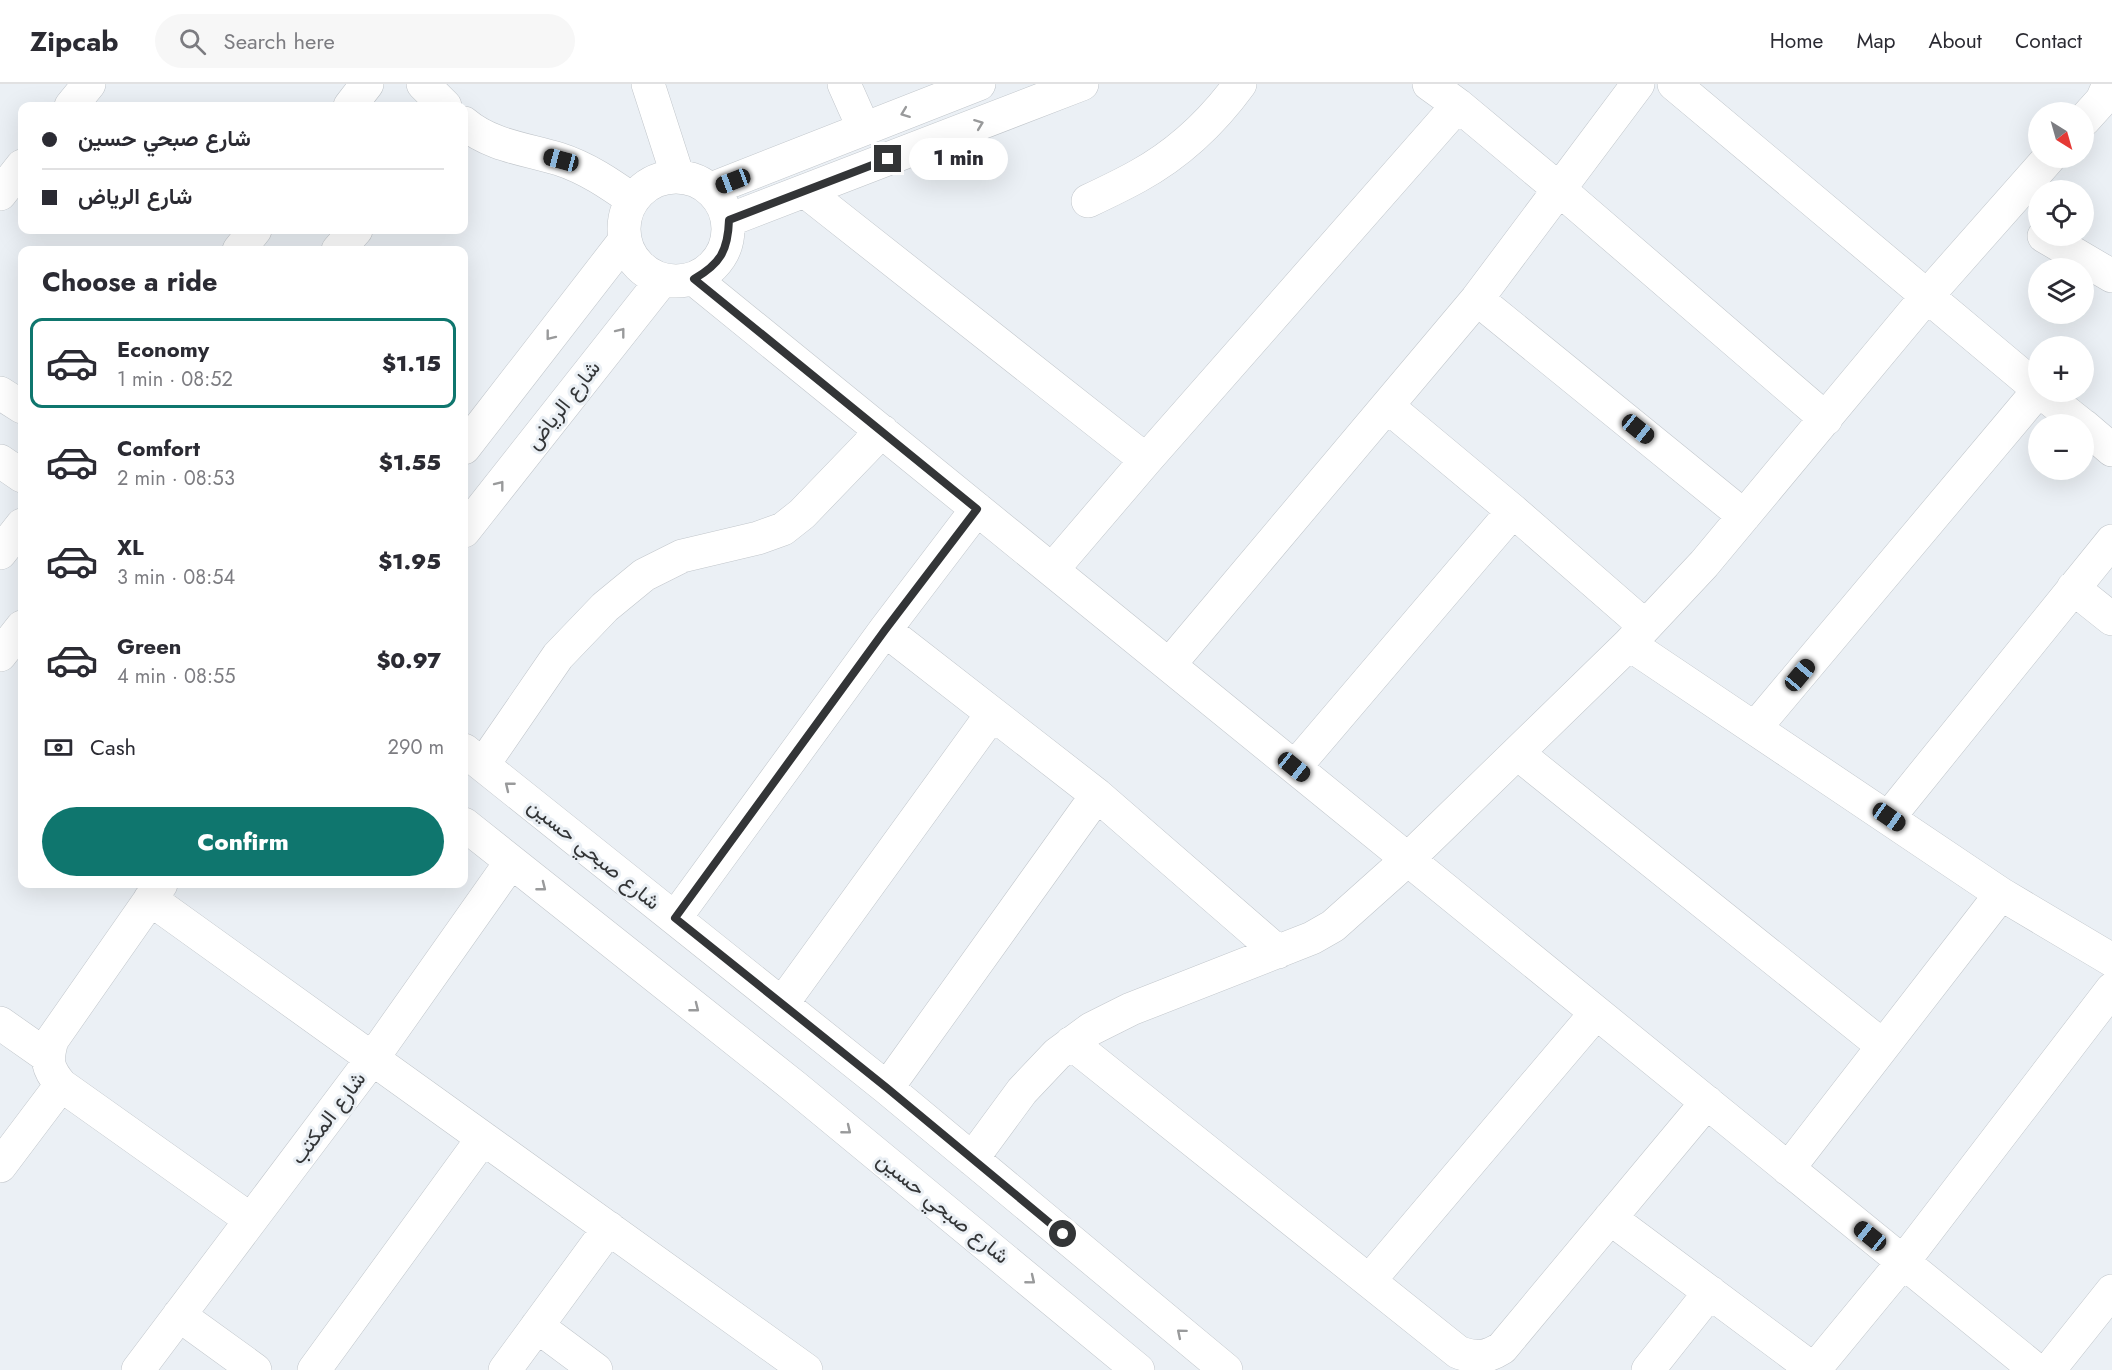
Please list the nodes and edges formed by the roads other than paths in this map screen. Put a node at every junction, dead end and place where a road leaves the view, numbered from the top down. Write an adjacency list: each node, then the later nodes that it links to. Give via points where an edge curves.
1 (89, 84): 14 (street)
2 (367, 84): 15 (street)
3 (423, 84): 16 (street)
4 (648, 84): 23 (street)
5 (844, 84): 20 (street)
6 (979, 84): 20 (street, one-way to 20)
7 (1082, 84): 13 (street)
8 (1240, 84): 29 (street, via 1186,143 1139,176)
9 (1429, 84): 17 (street)
10 (1638, 84): 25 (street)
11 (1674, 84): 42 (street)
12 (2109, 84): 18 (street)
13 (1031, 93): 26 (street, one-way to 13)
14 (74, 102)
15 (353, 102)
16 (441, 102)
17 (1458, 105): 25 (street); 56 (street)
18 (2094, 109)
19 (468, 127): 28 (street, via 493,141 561,160 598,176)
20 (864, 129): 24 (street)
21 (2040, 168): 30 (street)
22 (18, 171): 27 (street)
23 (678, 177): 24 (street, via 696,180); 28 (street, via 661,179 645,187)
24 (711, 189): 31 (street)
25 (1560, 190): 43 (street); 51 (street)
26 (805, 191): 31 (street); 56 (street)
27 (0, 194)
28 (633, 200): 35 (street, via 624,226)
29 (1088, 201)
30 (2002, 210): 32 (street); 42 (street)
31 (729, 220): 40 (street, via 722,256 710,270)
32 (2028, 226)
33 (252, 234): 36 (street)
34 (352, 234): 37 (street)
35 (625, 240): 41 (street, via 632,257 645,272); 54 (street, one-way to 54)
36 (242, 246)
37 (342, 246)
38 (2061, 246): 39 (street)
39 (2112, 276)
40 (694, 279): 41 (street); 52 (street)
41 (662, 280): 62 (street, شارع الرياض, one-way to 41)
42 (1927, 296): 44 (street); 51 (street)
43 (1478, 299): 49 (street); 61 (street)
44 (2028, 381)
45 (0, 393): 48 (street)
46 (2031, 402): 75 (street)
47 (2054, 402): 50 (street)
48 (18, 404)
49 (1388, 406): 60 (street); 73 (street)
50 (2068, 414)
51 (1826, 419): 61 (street)
52 (882, 432): 59 (street); 77 (street, via 783,529 682,556 644,575 605,607 558,656)
53 (2094, 435): 55 (street)
54 (468, 443)
55 (2112, 450)
56 (1146, 460): 66 (street)
57 (0, 461): 58 (street)
58 (18, 473)
59 (977, 509): 66 (street); 69 (street)
60 (1513, 511): 71 (street); 78 (street)
61 (1744, 516): 71 (street)
62 (468, 526)
63 (18, 530): 65 (street)
64 (2112, 541): 67 (street)
65 (0, 553)
66 (1052, 570): 73 (street)
67 (2073, 588): 68 (street); 80 (street)
68 (2112, 619)
69 (885, 630): 74 (street); 86 (street)
70 (18, 632): 72 (street)
71 (1637, 635): 75 (street); 76 (street)
72 (0, 655)
73 (1169, 665): 78 (street)
74 (992, 714): 79 (street); 90 (street)
75 (1755, 728): 80 (street)
76 (1516, 753): 82 (street); 94 (street)
77 (473, 758): 86 (street, شارع صبحي حسين, one-way to 77)
78 (1294, 767): 82 (street)
79 (1097, 795): 87 (street); 98 (street)
80 (1889, 817): 85 (street)
81 (468, 827): 83 (street, شارع صبحي حسين)
82 (1408, 859): 87 (street, via 1334,926); 91 (street)
83 (511, 862): 96 (street, شارع المكتب); 119 (street, شارع صبحي حسين, one-way to 119, via 795,1087)
84 (155, 891): 95 (street, via 52,1040); 96 (street)
85 (2001, 894): 88 (street); 94 (street)
86 (675, 918): 90 (street, شارع صبحي حسين)
87 (1278, 952): 93 (street, via 1131,1009)
88 (2112, 960)
89 (2112, 990): 107 (street)
90 (782, 1004): 98 (street, شارع صبحي حسين)
91 (1596, 1012): 99 (street); 108 (street)
92 (0, 1023): 95 (street)
93 (1071, 1043): 101 (street, via 1022,1091); 108 (street)
94 (1883, 1046): 103 (street)
95 (47, 1056): 97 (street, via 51,1072)
96 (372, 1059): 100 (street); 105 (street, شارع المكتب)
97 (61, 1085): 102 (street); 105 (street)
98 (887, 1088): 101 (street, شارع صبحي حسين)
99 (1707, 1102): 103 (street); 104 (street)
100 (483, 1137): 106 (street); 115 (street)
101 (972, 1159): 120 (street, شارع صبحي حسين, one-way to 101)
102 (0, 1166)
103 (1788, 1169): 107 (street)
104 (1610, 1218): 108 (street, via 1502,1348 1480,1358 1458,1352); 110 (street)
105 (251, 1220): 111 (street, شارع المكتب)
106 (609, 1228): 112 (street); 118 (street)
107 (1903, 1262): 122 (street); 123 (street)
108 (1369, 1281)
109 (2112, 1291): 124 (street)
110 (1710, 1292): 121 (street); 122 (street)
111 (179, 1315): 113 (street, شارع المكتب); 114 (street)
112 (537, 1326): 116 (street); 117 (street)
113 (138, 1370)
114 (255, 1370)
115 (314, 1370)
116 (505, 1370)
117 (596, 1370)
118 (806, 1370)
119 (1138, 1370)
120 (1226, 1370)
121 (1648, 1370)
122 (1814, 1370)
123 (2036, 1370)
124 (2049, 1370)

